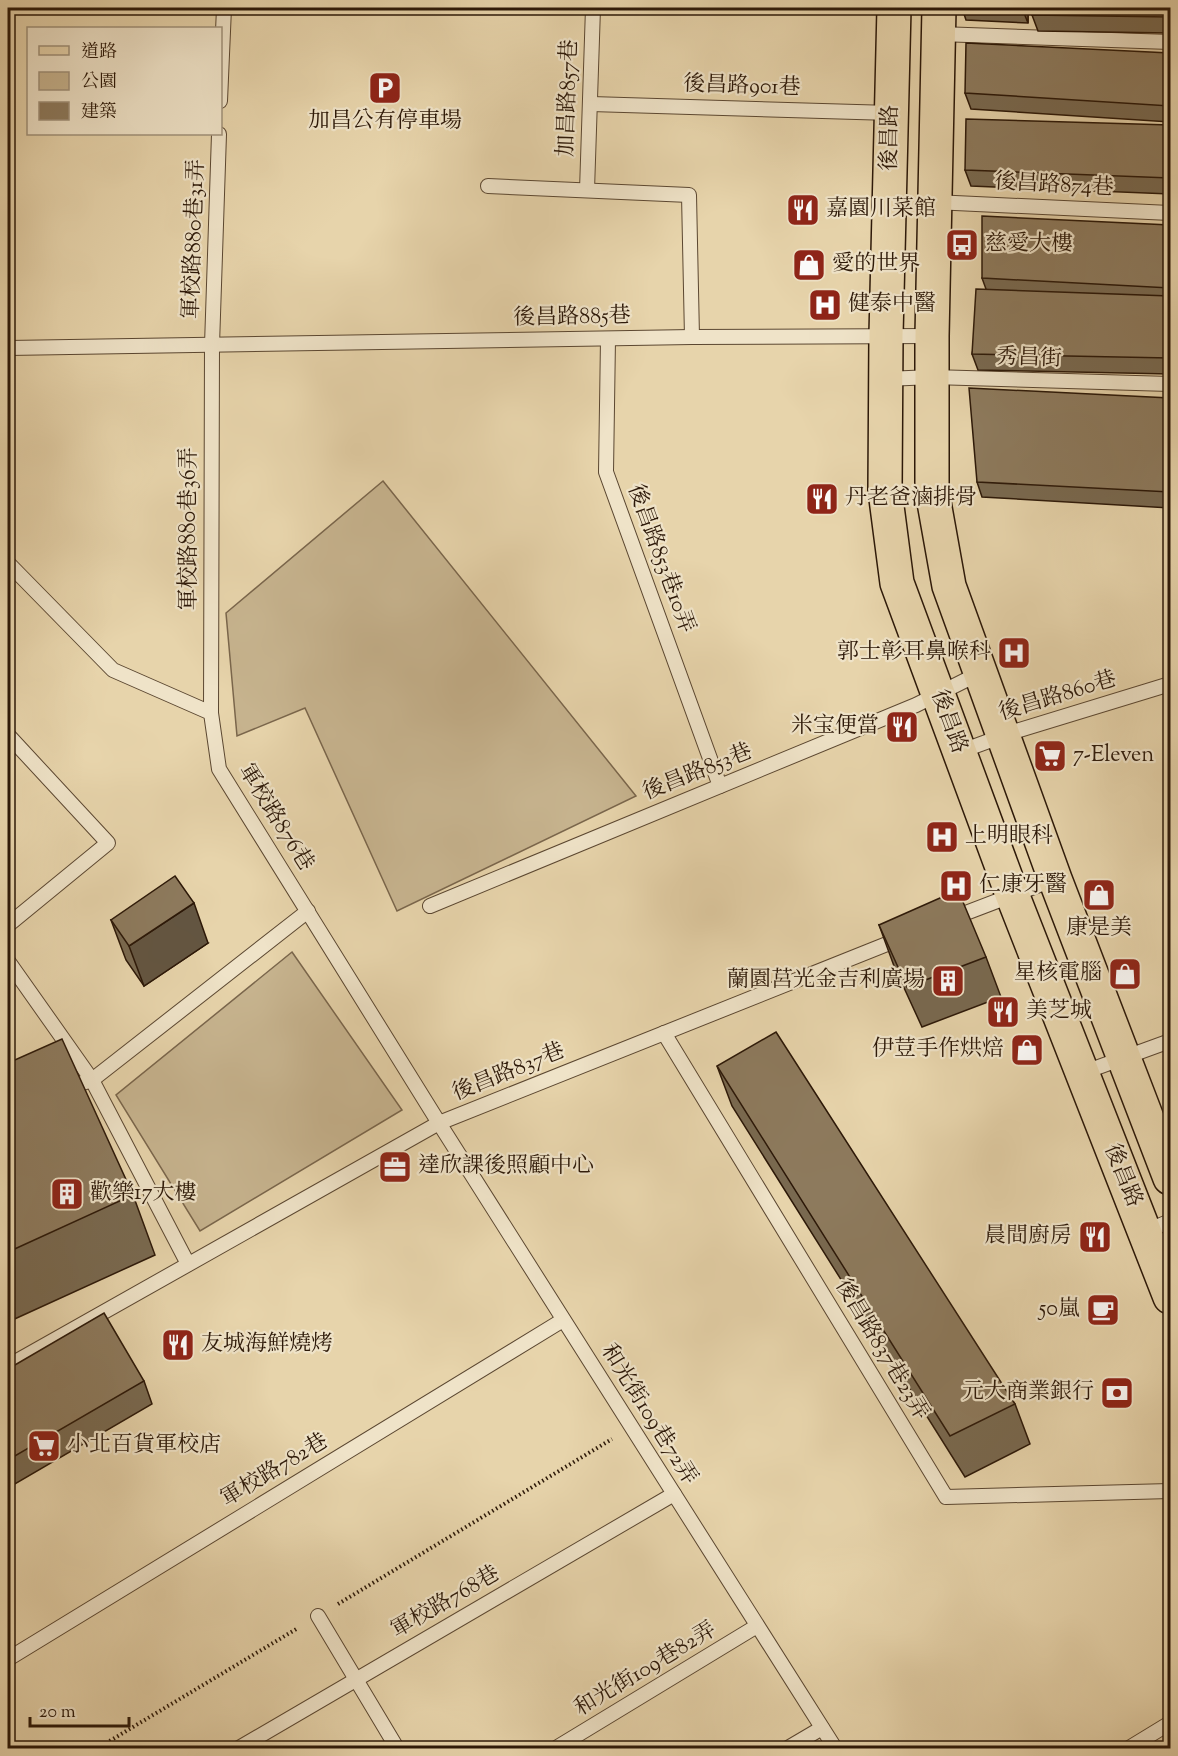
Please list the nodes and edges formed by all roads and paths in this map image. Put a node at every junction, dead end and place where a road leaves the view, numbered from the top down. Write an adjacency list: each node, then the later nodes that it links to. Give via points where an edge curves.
1 (224, 8): 6 (lane)
2 (593, 8): 7 (lane, 加昌路857巷)
3 (894, 8): 8 (main road, 後昌路)
4 (939, 21): 5 (lane); 12 (main road, 後昌路)
5 (1170, 42)
6 (222, 54)
7 (591, 104): 8 (lane, 後昌路901巷); 11 (lane, 加昌路857巷)
8 (891, 113): 14 (main road, 後昌路)
9 (219, 135): 18 (lane, 軍校路880巷31弄)
10 (488, 186): 11 (lane)
11 (586, 190): 16 (lane, via 689,195)
12 (934, 202): 13 (lane, 後昌路874巷); 15 (main road, 後昌路)
13 (1170, 213)
14 (886, 335): 15 (lane, 後昌路885巷); 16 (lane, 後昌路885巷); 21 (main road, 後昌路)
15 (932, 336): 20 (main road, 後昌路)
16 (692, 338): 17 (lane, 後昌路885巷)
17 (608, 339): 18 (lane, 後昌路885巷); 31 (lane, 後昌路853巷10弄, via 606,472)
18 (212, 345): 19 (lane, 後昌路885巷); 27 (lane, 軍校路880巷36弄)
19 (8, 348)
20 (932, 377): 21 (lane, 秀昌街); 22 (lane, 秀昌街); 24 (main road, 後昌路, via 932,491 949,586)
21 (886, 379): 26 (main road, 後昌路, via 885,491 897,583)
22 (1170, 384)
23 (8, 563): 27 (lane, via 113,670)
24 (981, 673): 26 (lane, 後昌路853巷); 29 (main road, 後昌路)
25 (1170, 684): 29 (lane, 後昌路860巷)
26 (939, 696): 30 (main road, 後昌路); 31 (lane, 後昌路853巷)
27 (211, 713): 35 (lane, 軍校路876巷, via 219,769)
28 (8, 735): 36 (lane, via 108,843)
29 (1003, 736): 30 (lane, 後昌路860巷); 32 (main road, 後昌路)
30 (959, 752): 33 (main road, 後昌路)
31 (720, 786): 34 (lane, 後昌路853巷)
32 (1054, 879): 33 (lane); 42 (main road, 後昌路)
33 (1012, 894): 37 (lane); 43 (main road, 後昌路)
34 (430, 906)
35 (308, 911): 44 (lane); 46 (lane, 軍校路876巷)
36 (8, 925)
37 (934, 926)
38 (912, 934): 40 (lane, 後昌路837巷)
39 (8, 961): 44 (lane)
40 (664, 1033): 46 (lane, 後昌路837巷); 54 (lane, 後昌路837巷23弄, via 946,1497)
41 (1170, 1041): 42 (lane)
42 (1124, 1058): 43 (lane); 47 (main road, 後昌路)
43 (1082, 1073): 48 (main road, 後昌路)
44 (92, 1080): 45 (lane); 49 (lane)
45 (50, 1094)
46 (439, 1123): 49 (lane, 後昌路837巷); 51 (lane, 和光街109巷72弄)
47 (1170, 1178)
48 (1157, 1227): 50 (main road, 後昌路)
49 (189, 1264): 52 (lane, 後昌路837巷)
50 (1170, 1298)
51 (563, 1320): 53 (lane, 和光街109巷72弄); 58 (lane, 軍校路782巷)
52 (8, 1366)
53 (631, 1427): 55 (lane, 和光街109巷72弄); 56 (path)
54 (1170, 1491)
55 (674, 1494): 57 (lane, 和光街109巷72弄); 59 (lane, 軍校路768巷)
56 (318, 1616): 59 (lane); 62 (path)
57 (757, 1626): 61 (lane, 和光街109巷72弄); 65 (lane, 和光街109巷82弄)
58 (8, 1659)
59 (356, 1680): 63 (lane, 軍校路768巷); 64 (lane)
60 (1170, 1722): 68 (lane)
61 (822, 1728): 66 (lane); 67 (lane, 和光街109巷72弄)
62 (98, 1749)
63 (239, 1749)
64 (398, 1749)
65 (556, 1749)
66 (788, 1749)
67 (835, 1749)
68 (1129, 1749)

